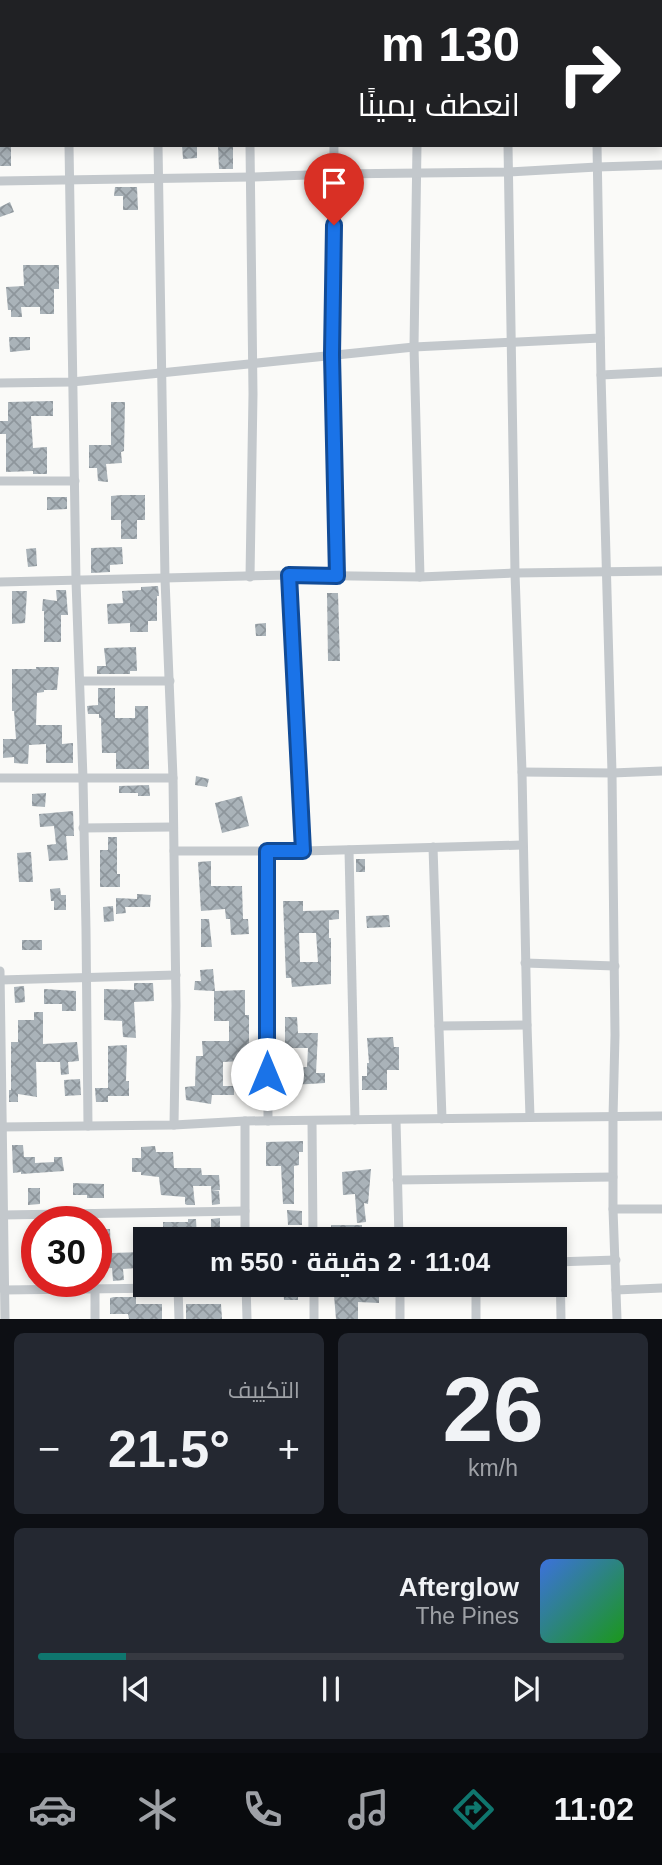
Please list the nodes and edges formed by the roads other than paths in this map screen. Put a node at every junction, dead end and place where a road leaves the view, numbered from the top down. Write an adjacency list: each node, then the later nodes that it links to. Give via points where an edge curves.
1 (69, 147): 15 (street)
2 (158, 147): 14 (street)
3 (250, 147): 13 (street)
4 (334, 147): 11 (street)
5 (417, 147): 12 (street)
6 (508, 147): 10 (street)
7 (597, 147): 9 (street)
8 (662, 165): 9 (street)
9 (597, 167): 10 (street); 17 (street)
10 (509, 172): 12 (street); 18 (street)
11 (334, 174): 12 (street); 13 (street); 20 (street)
12 (417, 174): 19 (street)
13 (251, 177): 14 (street); 21 (street)
14 (159, 178): 15 (street); 23 (street)
15 (70, 180): 16 (street); 25 (street)
16 (0, 181)
17 (600, 338): 18 (street); 24 (street)
18 (511, 342): 19 (street); 31 (street)
19 (414, 347): 20 (street); 35 (street)
20 (332, 355): 21 (street); 33 (street)
21 (251, 364): 23 (street); 34 (street)
22 (662, 372): 24 (street)
23 (161, 373): 25 (street); 36 (street)
24 (601, 375): 30 (street)
25 (72, 382): 26 (street); 28 (street)
26 (0, 383)
27 (0, 481): 28 (street)
28 (75, 481): 37 (street)
29 (662, 571): 30 (street)
30 (607, 572): 31 (street); 43 (street)
31 (515, 573): 35 (street); 42 (street)
32 (289, 575): 33 (street); 34 (street); 54 (street)
33 (337, 576): 35 (street)
34 (250, 577): 36 (street)
35 (420, 577)
36 (165, 579): 37 (street); 40 (street)
37 (76, 581): 38 (street); 39 (street)
38 (0, 582)
39 (79, 681): 40 (street); 46 (street)
40 (170, 681): 44 (street)
41 (662, 771): 43 (street)
42 (522, 772): 43 (street); 49 (street)
43 (612, 773): 56 (street)
44 (173, 778): 46 (street); 47 (street)
45 (0, 779): 46 (street)
46 (83, 779): 48 (street)
47 (173, 827): 48 (street); 52 (street)
48 (83, 828): 59 (street)
49 (522, 845): 50 (street); 55 (street)
50 (433, 847): 51 (street); 62 (street)
51 (349, 850): 54 (street); 68 (street)
52 (174, 851): 53 (street); 58 (street)
53 (267, 851): 54 (street); 70 (street)
54 (303, 851)
55 (525, 963): 56 (street); 61 (street)
56 (615, 965): 65 (street)
57 (0, 971): 60 (street)
58 (176, 975): 59 (street); 72 (street)
59 (86, 977): 60 (street); 73 (street)
60 (0, 980): 74 (street)
61 (527, 1025): 62 (street); 64 (street)
62 (439, 1026): 67 (street)
63 (662, 1116): 65 (street)
64 (530, 1117): 65 (street); 67 (street)
65 (613, 1117): 75 (street)
66 (396, 1119): 67 (street); 68 (street); 76 (street)
67 (442, 1119)
68 (355, 1120): 71 (street)
69 (245, 1121): 70 (street); 72 (street); 79 (street)
70 (268, 1121): 71 (street)
71 (312, 1121): 82 (street)
72 (174, 1125): 73 (street)
73 (88, 1126): 74 (street)
74 (1, 1127): 80 (street)
75 (613, 1177): 76 (street); 77 (street)
76 (397, 1180): 83 (street)
77 (613, 1209): 78 (street); 84 (street)
78 (662, 1209)
79 (245, 1211): 80 (street); 81 (street)
80 (3, 1215): 89 (street)
81 (245, 1227)
82 (313, 1227)
83 (399, 1227)
84 (615, 1260): 85 (street); 91 (street)
85 (567, 1262)
86 (112, 1289): 87 (street)
87 (133, 1289)
88 (662, 1289): 91 (street)
89 (4, 1290): 90 (street); 99 (street)
90 (21, 1290)
91 (616, 1290): 107 (street)
92 (95, 1297): 100 (street)
93 (178, 1297): 101 (street)
94 (246, 1297): 102 (street)
95 (314, 1297): 103 (street)
96 (400, 1297): 104 (street)
97 (476, 1297): 105 (street)
98 (559, 1297): 106 (street)
99 (5, 1319)
100 (95, 1319)
101 (179, 1319)
102 (247, 1319)
103 (314, 1319)
104 (400, 1319)
105 (476, 1319)
106 (561, 1319)
107 (617, 1319)

